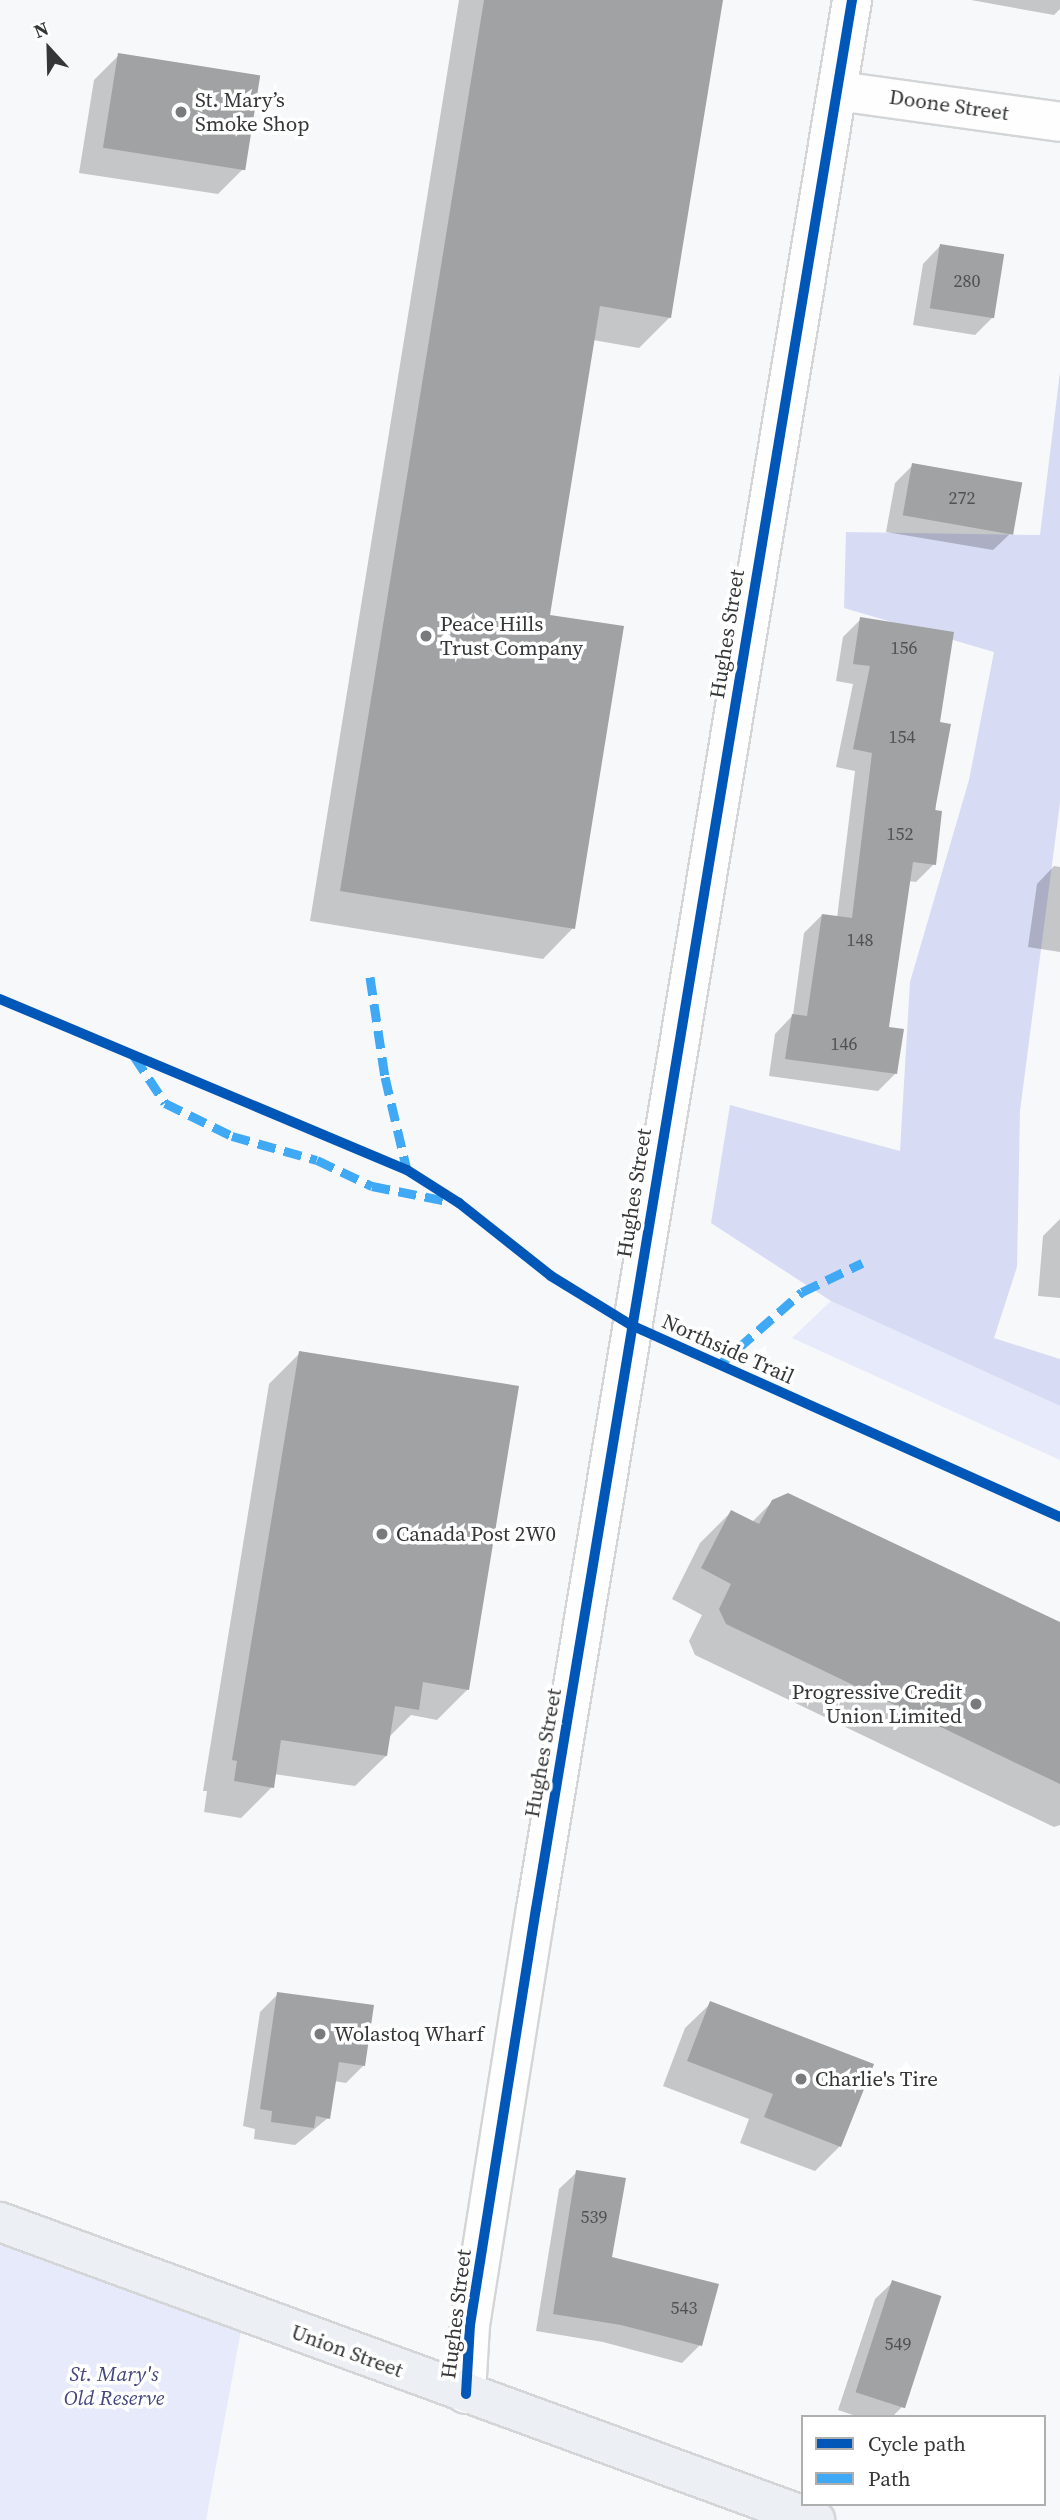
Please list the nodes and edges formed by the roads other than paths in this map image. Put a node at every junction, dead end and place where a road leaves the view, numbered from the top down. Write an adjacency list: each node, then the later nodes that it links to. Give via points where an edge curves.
1 (852, 0): 2 (street, Hughes Street)
2 (838, 91): 3 (street, Doone Street); 5 (street, Hughes Street, via 536,1909 470,2325)
3 (1060, 122)
4 (0, 2222): 5 (main road, Union Street)
5 (466, 2394): 6 (main road, Union Street)
6 (815, 2520)

